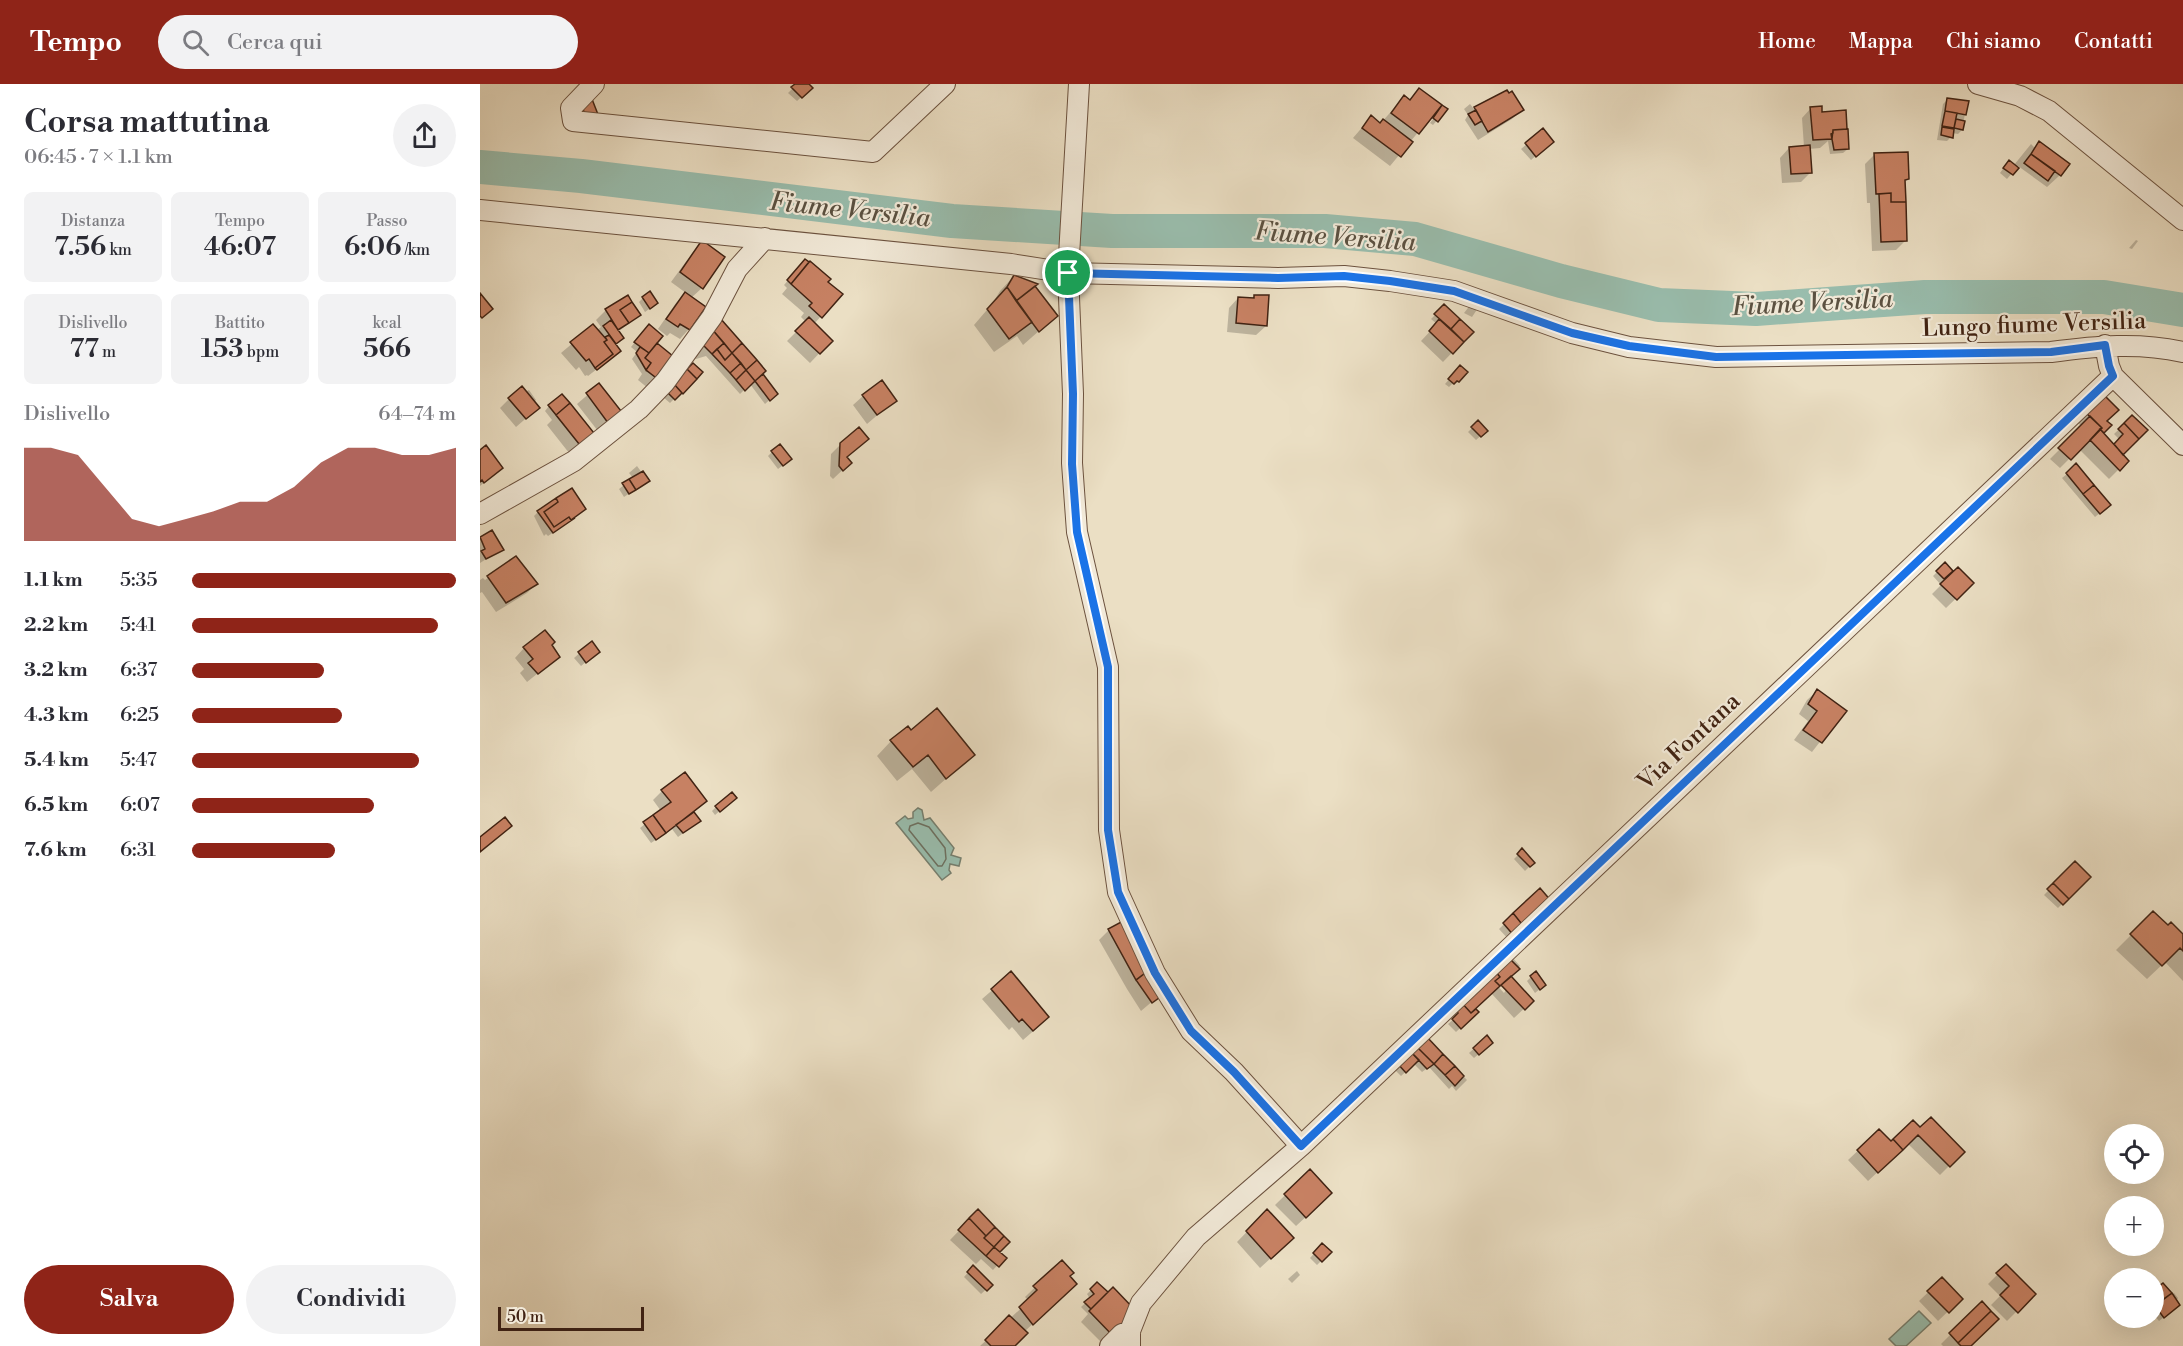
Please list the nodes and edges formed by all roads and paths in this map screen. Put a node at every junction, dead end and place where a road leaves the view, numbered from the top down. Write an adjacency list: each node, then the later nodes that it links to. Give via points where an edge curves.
1 (594, 84): 2 (street, via 571,108 573,121 873,152)
2 (945, 84)
3 (1079, 84): 8 (street)
4 (1978, 84): 6 (street, via 2020,96 2049,111)
5 (480, 210): 7 (street, Lungo fiume Versilia)
6 (2183, 220)
7 (765, 238): 8 (street, Lungo fiume Versilia); 13 (street, via 737,268 712,317 665,382 639,409 574,461)
8 (1068, 268): 9 (street, Lungo fiume Versilia, via 1278,278 1344,276 1390,281 1454,291 1572,333 1629,346 1716,357 2051,352); 14 (street, via 1077,532 1108,667 1108,830 1118,892 1155,973 1191,1031)
9 (2105, 345): 10 (street, Lungo fiume Versilia, via 2160,346); 11 (street)
10 (2183, 352)
11 (2113, 376): 12 (street); 14 (street, Via Fontana)
12 (2183, 444)
13 (480, 514)
14 (1301, 1146): 15 (street, Via Fontana, via 1196,1237 1141,1303)
15 (1130, 1339): 16 (street, via 1122,1334)
16 (1110, 1346)

